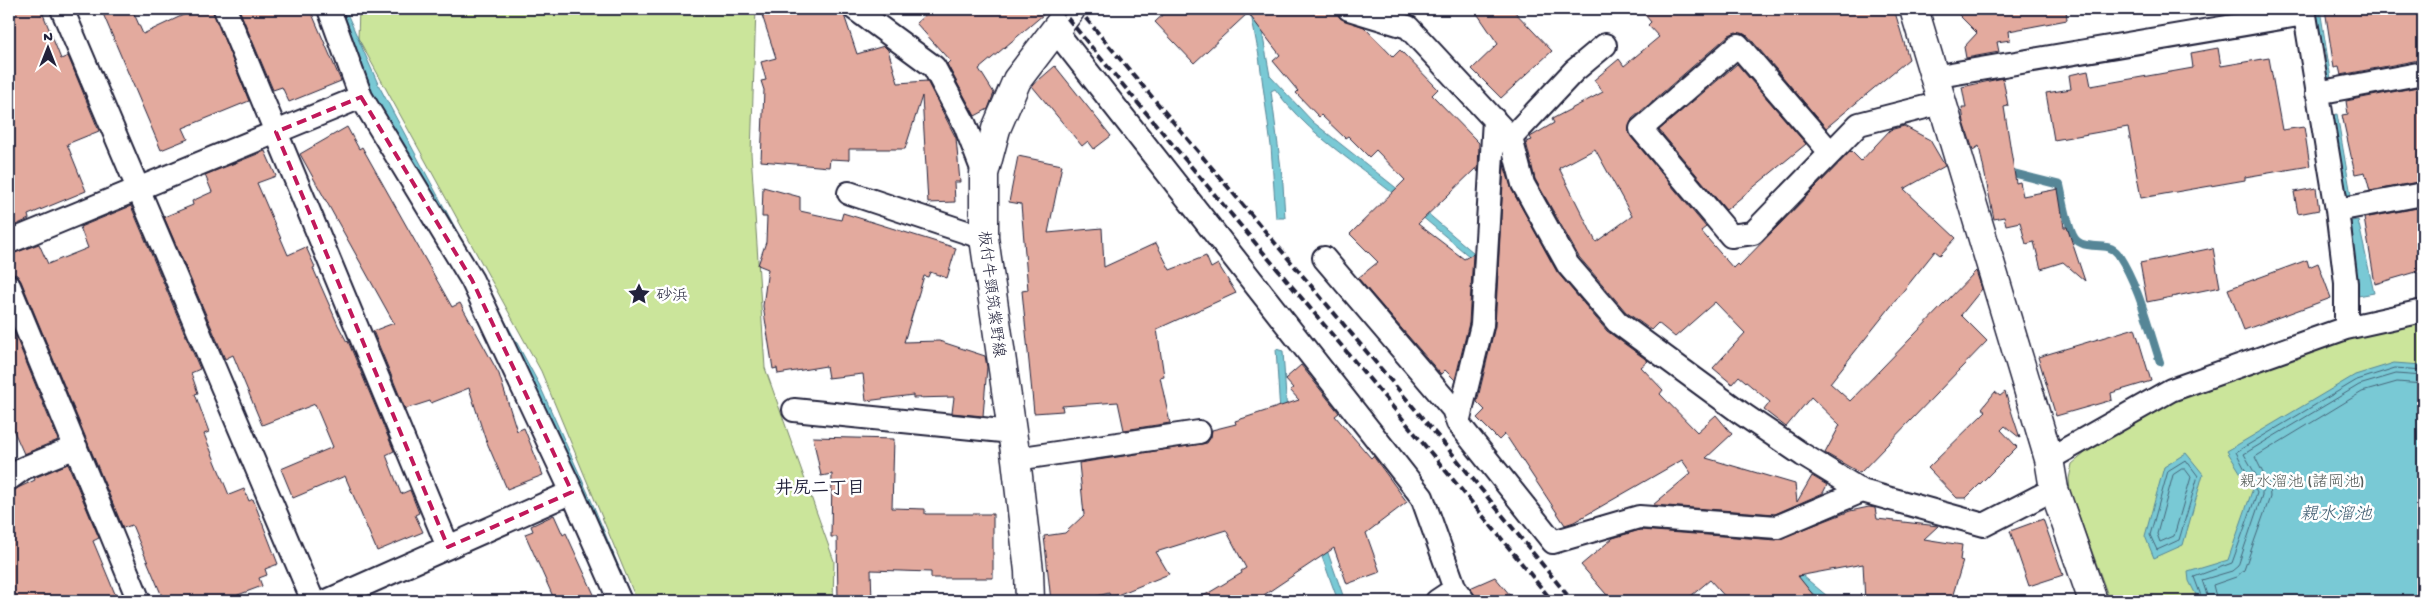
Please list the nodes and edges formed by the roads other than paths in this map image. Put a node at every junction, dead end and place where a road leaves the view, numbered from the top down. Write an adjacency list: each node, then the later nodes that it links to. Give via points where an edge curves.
1 (62, 9): 20 (street)
2 (225, 9): 16 (street)
3 (329, 9): 13 (street)
4 (855, 9): 19 (street, via 934,66 965,125)
5 (1349, 9): 15 (street, via 1408,27)
6 (1914, 9): 11 (street)
7 (2304, 11): 11 (street); 12 (street)
8 (1063, 19): 19 (street, 板付牛頸筑紫野線, via 1017,80 996,129); 42 (street, via 1422,497)
9 (1605, 45): 17 (street, via 1574,71)
10 (2423, 73): 12 (street)
11 (1933, 77): 14 (street)
12 (2317, 93): 23 (street)
13 (361, 97): 16 (street); 40 (street, via 472,280)
14 (1941, 103): 18 (street, via 1859,124); 36 (street)
15 (1494, 119): 17 (street); 31 (street, via 1482,325)
16 (276, 132): 20 (street); 41 (street)
17 (1511, 138): 39 (street, via 1523,184 1568,265 1617,322 1742,413)
18 (1830, 152): 18 (street, via 1738,45 1641,129 1731,236 1753,233)
19 (984, 174): 24 (street, 板付牛頸筑紫野線)
20 (138, 188): 25 (street); 44 (street)
21 (849, 192): 24 (street)
22 (2423, 194): 23 (street)
23 (2337, 210): 29 (street, via 2346,283)
24 (984, 238): 32 (street, 板付牛頸筑紫野線)
25 (9, 242)
26 (1324, 258): 31 (street, via 1454,409)
27 (9, 286): 34 (street)
28 (2423, 311): 29 (street)
29 (2346, 328): 36 (street, via 2171,390)
30 (794, 410): 32 (street)
31 (1458, 424): 39 (street, via 1553,542 1639,517 1777,527)
32 (1012, 432): 35 (street, 板付牛頸筑紫野線)
33 (1199, 432): 35 (street)
34 (76, 447): 37 (street, via 24,468); 43 (street)
35 (1016, 459): 47 (street, 板付牛頸筑紫野線)
36 (2049, 459): 38 (street)
37 (9, 478)
38 (2054, 489): 39 (street, via 1984,525); 48 (street)
39 (1862, 491)
40 (572, 492): 41 (street); 46 (street)
41 (448, 547): 45 (street)
42 (1452, 597)
43 (140, 601)
44 (313, 601)
45 (327, 601)
46 (620, 601)
47 (1030, 601)
48 (2093, 601)

